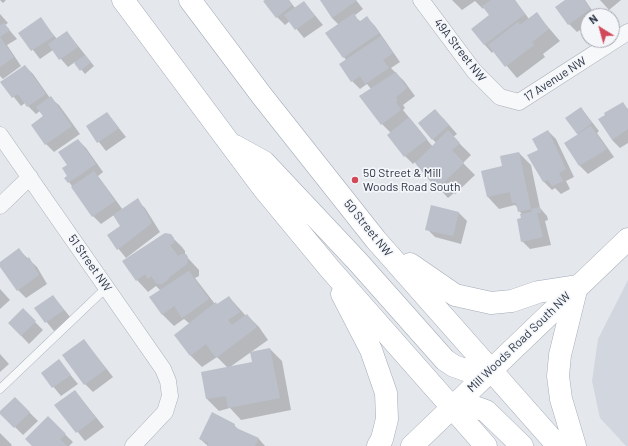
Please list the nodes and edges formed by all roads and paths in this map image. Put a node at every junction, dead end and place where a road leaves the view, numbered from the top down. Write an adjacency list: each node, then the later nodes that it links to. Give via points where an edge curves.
1 (123, 0): 7 (main road)
2 (190, 0): 11 (main road, 50 Street NW)
3 (421, 0): 5 (street, 49A Street NW, via 474,72)
4 (628, 32): 5 (street, 17 Avenue NW, via 519,102)
5 (500, 97)
6 (0, 135): 8 (street, 51 Street NW)
7 (227, 142): 12 (main road); 15 (main road, via 264,162 445,360 464,371 474,373)
8 (30, 178): 9 (street); 14 (street, 51 Street NW)
9 (0, 206)
10 (628, 239): 13 (main road, Mill Woods Road South NW)
11 (376, 240): 13 (main road, via 435,283 455,295 477,301 512,301 538,292); 15 (main road, 50 Street NW)
12 (330, 269): 17 (main road); 19 (main road, via 371,350 384,387 387,419)
13 (577, 286): 15 (main road, Mill Woods Road South NW); 24 (main road, via 560,355 558,376 561,399)
14 (106, 287): 16 (lane); 18 (street, 51 Street NW, via 163,369 168,381 170,396 165,412)
15 (490, 370): 17 (main road, Mill Woods Road South NW); 23 (main road, 50 Street NW)
16 (0, 390)
17 (451, 407): 20 (main road, Mill Woods Road South NW); 21 (main road); 22 (main road, via 475,407 486,411)
18 (133, 446)
19 (378, 446)
20 (412, 446)
21 (486, 446)
22 (522, 446)
23 (558, 446)
24 (575, 446)

